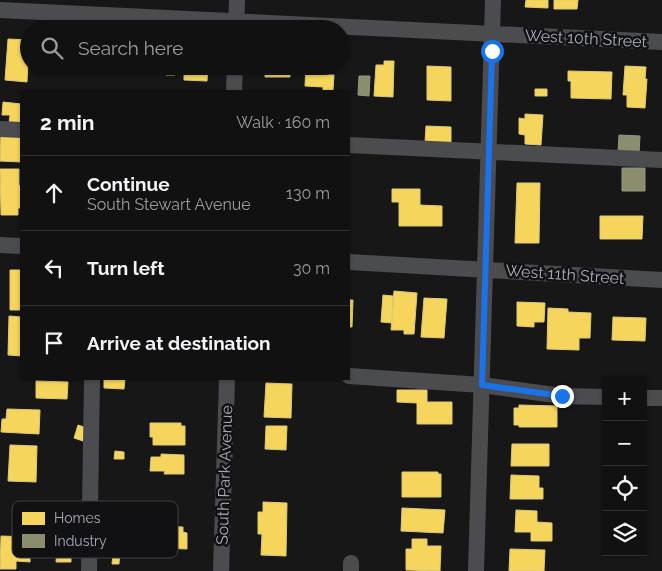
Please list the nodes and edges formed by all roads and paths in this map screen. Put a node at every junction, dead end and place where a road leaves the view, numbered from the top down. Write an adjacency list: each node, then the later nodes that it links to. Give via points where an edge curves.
1 (237, 0): 5 (street)
2 (493, 0): 7 (street)
3 (0, 10): 4 (street, West 10th Street)
4 (157, 20)
5 (236, 20)
6 (350, 29): 7 (street, West 10th Street)
7 (492, 34): 8 (street, West 10th Street); 14 (street)
8 (662, 42)
9 (235, 75): 10 (street)
10 (234, 90)
11 (0, 129): 12 (street)
12 (20, 130)
13 (350, 145): 14 (street)
14 (489, 152): 15 (street); 19 (street)
15 (662, 160)
16 (0, 245): 17 (street)
17 (20, 246)
18 (350, 262): 19 (street, West 11th Street)
19 (485, 269): 20 (street, West 11th Street); 24 (street)
20 (662, 280)
21 (350, 376): 24 (street)
22 (92, 380): 28 (street)
23 (227, 380): 31 (street, South Park Avenue)
24 (482, 385): 25 (street, via 562,396); 32 (street)
25 (602, 397)
26 (647, 398): 27 (street)
27 (662, 398)
28 (90, 501)
29 (89, 558): 30 (street)
30 (89, 571)
31 (221, 571)
32 (476, 571)

